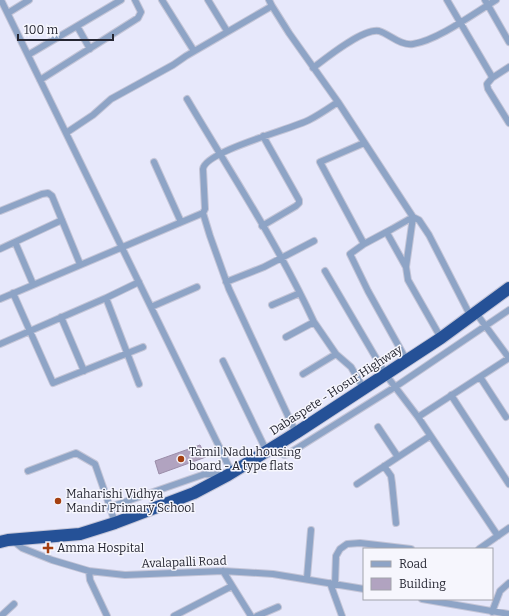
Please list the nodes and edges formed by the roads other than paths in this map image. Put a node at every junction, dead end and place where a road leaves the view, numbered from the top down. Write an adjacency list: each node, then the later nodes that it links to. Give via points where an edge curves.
1 (1, 0): 12 (street)
2 (29, 0): 12 (street)
3 (121, 0): 14 (street)
4 (135, 0): 17 (street, via 141,15)
5 (162, 0): 18 (street)
6 (208, 0): 15 (street)
7 (269, 0): 11 (street)
8 (447, 0): 13 (street)
9 (496, 0): 10 (street)
10 (487, 2): 13 (street); 16 (street)
11 (272, 6): 15 (street); 21 (street)
12 (8, 13): 19 (street)
13 (460, 22): 21 (street, via 430,40 410,44 378,31 367,33 349,42); 22 (street)
14 (78, 26): 17 (street); 19 (street)
15 (227, 31): 18 (street)
16 (509, 42)
17 (90, 49): 23 (street)
18 (194, 51): 27 (street, via 173,66 111,99)
19 (28, 54): 23 (street)
20 (509, 67): 22 (street)
21 (313, 68): 25 (street)
22 (492, 78): 26 (street, via 487,84 488,89)
23 (40, 80): 27 (street)
24 (187, 99): 30 (street)
25 (338, 102): 28 (street, via 310,120); 29 (street)
26 (509, 123)
27 (66, 134): 42 (street)
28 (263, 136): 30 (street); 37 (street, via 299,200 296,206)
29 (364, 144): 34 (street); 41 (street, via 320,162)
30 (220, 154): 33 (street, via 203,166); 37 (street)
31 (154, 162): 36 (street)
32 (0, 211): 35 (street, via 42,194 48,194 52,196)
33 (203, 213): 36 (street); 49 (street)
34 (413, 217): 38 (street); 46 (street); 60 (street, via 419,220 429,235)
35 (62, 220): 40 (street); 45 (street)
36 (181, 222): 42 (street)
37 (262, 226): 44 (street)
38 (386, 233): 41 (street); 46 (street)
39 (314, 241): 44 (street)
40 (15, 242): 43 (street); 50 (street)
41 (364, 244): 73 (street, via 350,254)
42 (121, 246): 45 (street); 48 (street)
43 (0, 250)
44 (280, 258): 49 (street); 54 (street)
45 (80, 264): 50 (street)
46 (406, 267): 66 (street, via 408,280)
47 (325, 271): 76 (street)
48 (139, 282): 56 (street); 58 (street)
49 (226, 282): 85 (street)
50 (33, 284): 53 (street)
51 (196, 288): 58 (street)
52 (509, 288): 60 (highway, Dabaspete - Hosur Highway)
53 (13, 293): 55 (street); 64 (street)
54 (300, 293): 57 (street); 62 (street)
55 (0, 298)
56 (106, 298): 61 (street); 69 (street)
57 (272, 305)
58 (151, 307): 91 (street)
59 (509, 310): 63 (street)
60 (474, 315): 63 (street); 66 (highway, Dabaspete - Hosur Highway)
61 (61, 317): 64 (street); 74 (street)
62 (314, 322): 65 (street); 70 (street)
63 (486, 327): 71 (street); 79 (street)
64 (29, 331): 67 (street); 74 (street, via 53,383)
65 (286, 338)
66 (441, 338): 73 (highway, Dabaspete - Hosur Highway)
67 (0, 344)
68 (143, 347): 69 (street)
69 (128, 353): 74 (street); 78 (street)
70 (336, 354): 75 (street); 80 (street, via 350,367)
71 (509, 358): 77 (street)
72 (223, 361): 87 (street)
73 (407, 361): 76 (highway, Dabaspete - Hosur Highway)
74 (84, 371)
75 (303, 374)
76 (386, 375): 79 (street); 80 (highway, Dabaspete - Hosur Highway)
77 (480, 377): 81 (street); 83 (street)
78 (139, 384)
79 (395, 387): 82 (street); 87 (street, via 288,454)
80 (364, 389): 85 (highway, Dabaspete - Hosur Highway)
81 (450, 395): 82 (street); 93 (street)
82 (418, 417): 86 (street)
83 (506, 417)
84 (378, 428): 88 (street)
85 (296, 433): 87 (highway, Dabaspete - Hosur Highway)
86 (430, 436): 88 (street); 99 (street)
87 (269, 451): 91 (highway, Dabaspete - Hosur Highway)
88 (398, 457): 89 (street)
89 (384, 466): 92 (street); 96 (street, via 391,476)
90 (28, 470): 94 (street, via 76,453 95,464)
91 (230, 474): 94 (street, via 206,474); 95 (highway, Dabaspete - Hosur Highway, via 194,493)
92 (357, 484)
93 (509, 484)
94 (110, 507): 95 (street)
95 (115, 523): 100 (highway, Dabaspete - Hosur Highway, via 80,534)
96 (396, 523)
97 (509, 528): 99 (street)
98 (311, 530): 105 (street)
99 (498, 536): 102 (street)
100 (5, 539): 103 (street, Avalapalli Road, via 52,560)
101 (403, 548): 106 (street, via 347,544 336,556)
102 (480, 548)
103 (89, 571): 104 (street, Avalapalli Road, via 125,575); 118 (street, via 90,580)
104 (223, 571): 105 (street, Avalapalli Road); 108 (street)
105 (307, 578): 106 (street, Avalapalli Road)
106 (332, 583): 109 (street, Avalapalli Road); 122 (street)
107 (509, 583): 114 (street, via 500,591)
108 (232, 586): 119 (street); 120 (street)
109 (363, 589)
110 (433, 600): 111 (street)
111 (456, 602): 115 (street)
112 (14, 604): 117 (street)
113 (278, 606): 121 (street)
114 (492, 612): 115 (street); 116 (street)
115 (482, 613)
116 (509, 614)
117 (1, 616)
118 (107, 616)
119 (174, 616)
120 (251, 616)
121 (257, 616)
122 (342, 616)

